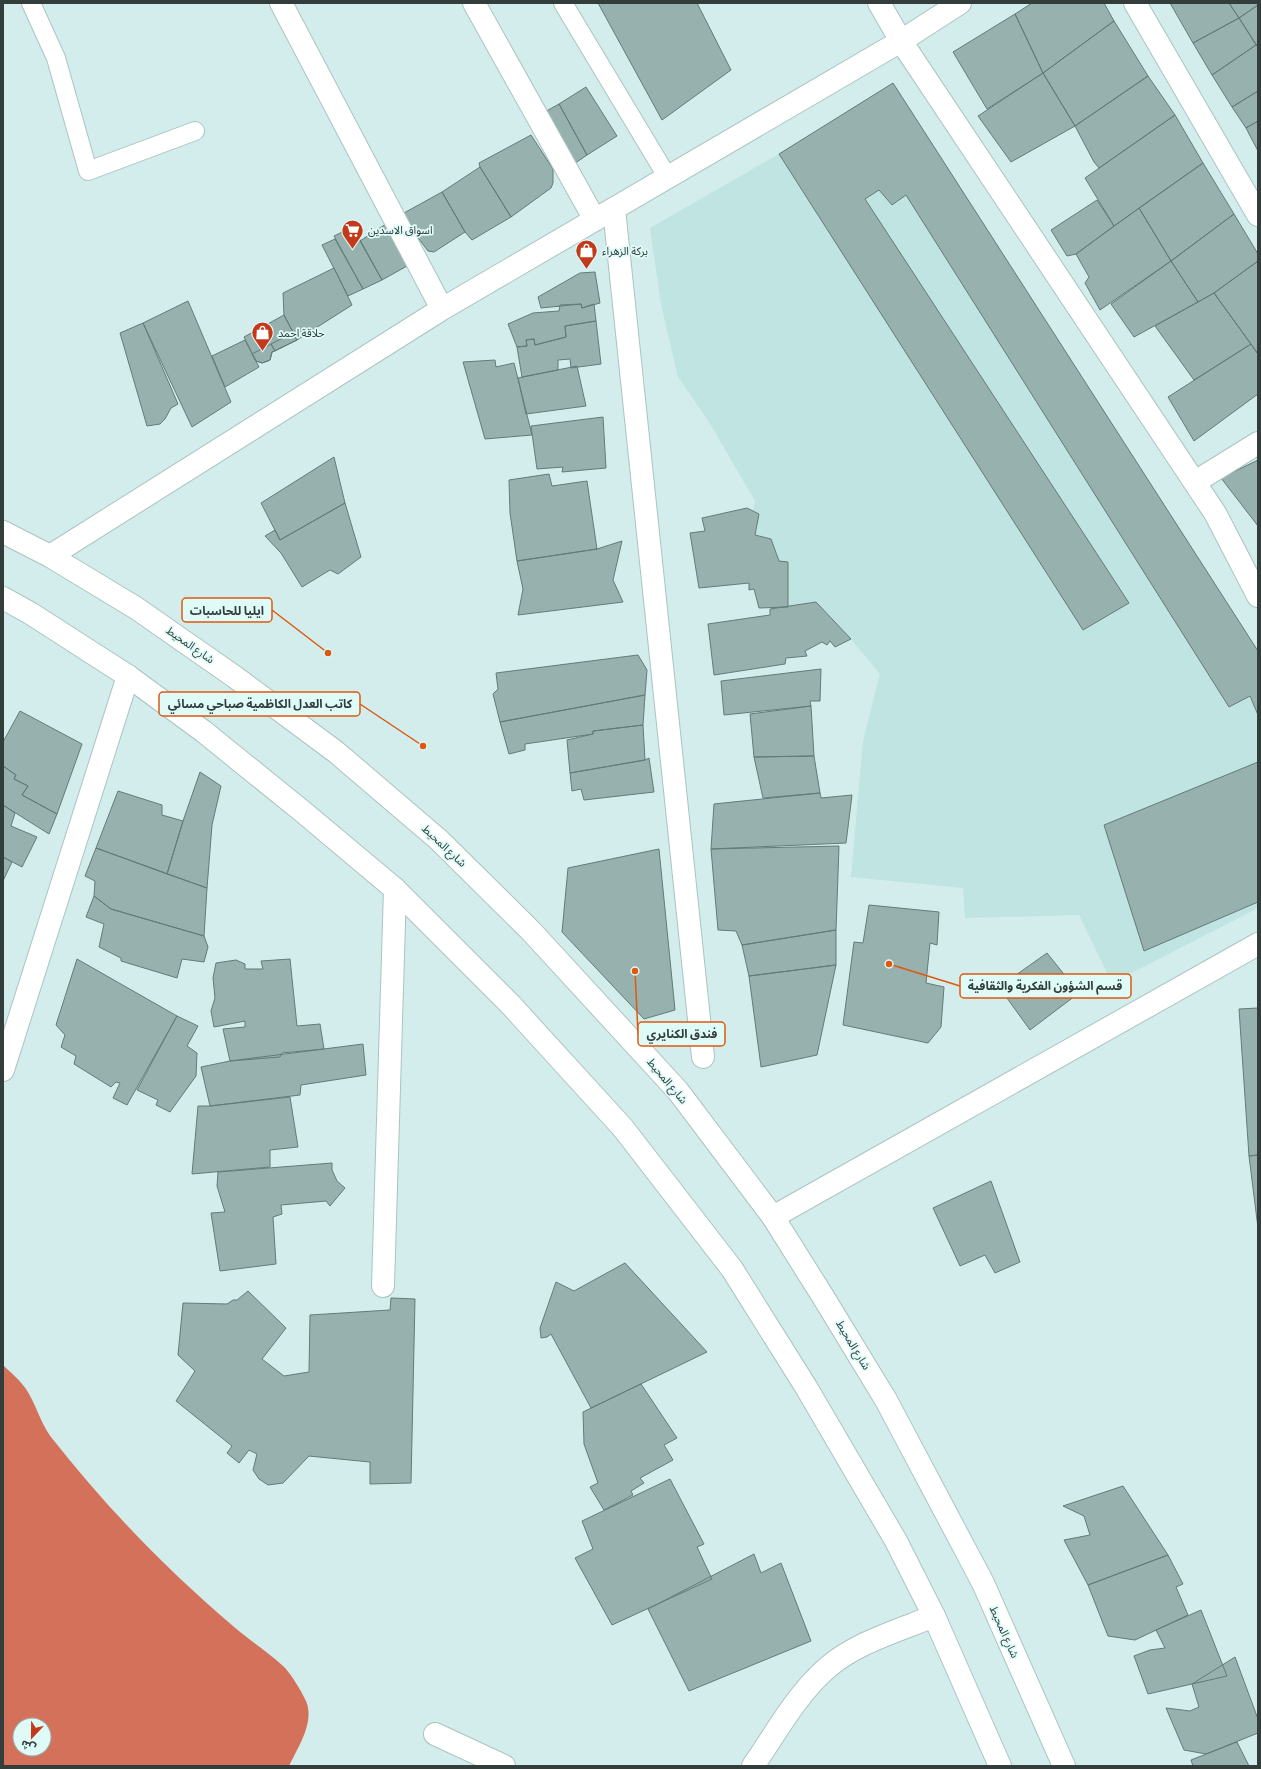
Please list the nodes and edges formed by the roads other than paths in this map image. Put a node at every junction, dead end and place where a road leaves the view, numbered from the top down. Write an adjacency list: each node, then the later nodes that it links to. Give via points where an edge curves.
1 (31, 3): 9 (lane, via 56,58 88,171)
2 (281, 3): 14 (street)
3 (474, 3): 13 (street)
4 (563, 3): 10 (lane)
5 (879, 3): 8 (street)
6 (960, 3): 8 (street)
7 (1135, 3): 12 (street)
8 (901, 42): 10 (street); 16 (street)
9 (195, 131)
10 (668, 178): 11 (street)
11 (614, 210): 13 (street); 24 (street)
12 (1258, 215)
13 (595, 220): 14 (street)
14 (442, 309): 18 (street)
15 (1258, 443): 16 (street)
16 (1195, 482): 19 (street, via 1215,513)
17 (3, 532): 18 (street, شارع المحيط)
18 (50, 556): 26 (street, شارع المحيط, via 136,608 235,676 336,752 439,840 531,931 673,1086)
19 (1258, 596)
20 (3, 598): 21 (street)
21 (128, 676): 22 (street, via 209,736); 25 (street)
22 (395, 889): 27 (street); 28 (street, via 510,1004 623,1128 732,1269 806,1387 896,1541)
23 (1258, 944): 26 (street)
24 (703, 1057)
25 (3, 1070)
26 (772, 1217): 33 (street, شارع المحيط, via 897,1421 983,1583)
27 (383, 1286)
28 (934, 1616): 31 (street, via 850,1652 828,1667 809,1685); 32 (street)
29 (435, 1734): 30 (street)
30 (504, 1766)
31 (753, 1766)
32 (1000, 1766)
33 (1064, 1766)

